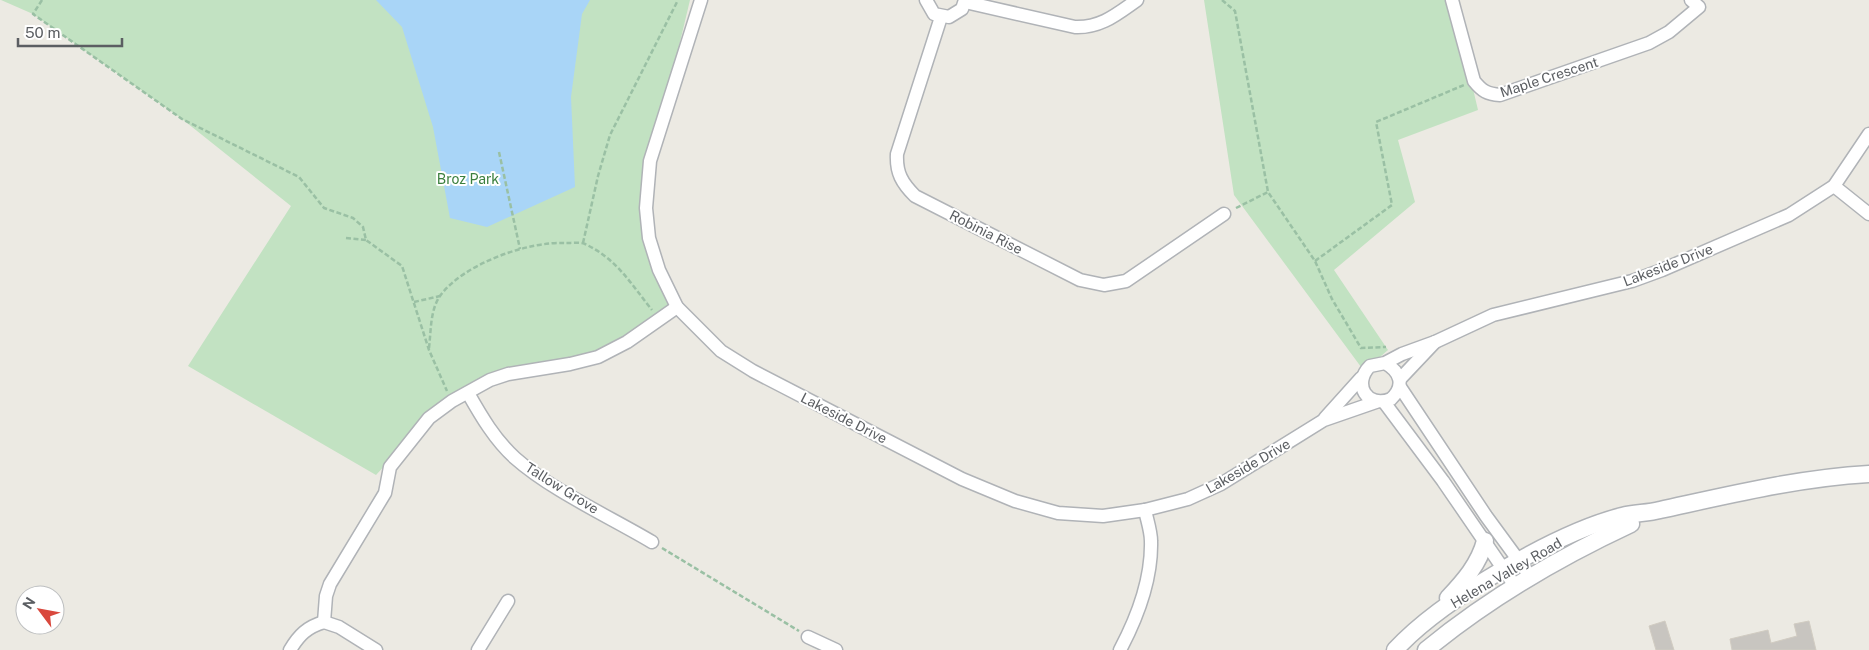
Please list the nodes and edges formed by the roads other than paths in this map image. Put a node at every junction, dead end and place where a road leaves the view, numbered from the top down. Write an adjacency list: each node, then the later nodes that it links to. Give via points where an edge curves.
1 (701, 0): 12 (street, Lakeside Drive, via 650,161 646,208 649,238 659,270)
2 (926, 0): 7 (street, via 929,8)
3 (1137, 0): 5 (street, via 1110,19 1087,27)
4 (1452, 0): 6 (street, Maple Crescent, via 1474,81 1481,90 1500,95 1649,43 1669,32)
5 (965, 1): 7 (street, via 956,14)
6 (1695, 4)
7 (941, 17): 10 (street, Robinia Rise, via 897,154 899,177 915,196 1080,280 1104,285 1126,281)
8 (1869, 134): 9 (street, Lakeside Drive)
9 (1834, 186): 11 (street); 13 (street, Lakeside Drive, via 1789,215 1662,270 1632,281 1493,316)
10 (1224, 214)
11 (1869, 214)
12 (677, 307): 17 (street, via 627,342 598,357 508,374); 21 (street, Lakeside Drive, via 721,350 752,371 962,479 1015,501 1058,513 1103,516)
13 (1435, 342): 14 (street, Lakeside Drive); 16 (street, Lakeside Drive)
14 (1385, 363): 15 (street, Lakeside Drive, via 1370,366); 16 (street, via 1395,369)
15 (1361, 378): 18 (street, via 1364,393); 19 (street, Lakeside Drive)
16 (1400, 383): 18 (street, Lakeside Drive, via 1391,400); 25 (street, via 1486,516)
17 (468, 393): 24 (street, Tallow Grove, via 495,436 514,457 535,474); 31 (street, via 429,418 390,467 385,493 330,584)
18 (1380, 402): 19 (street, Lakeside Drive); 23 (street)
19 (1324, 420): 21 (street, Lakeside Drive, via 1221,484 1188,499)
20 (1869, 474): 22 (street, Helena Valley Road, via 1756,489)
21 (1145, 510): 37 (street, via 1151,540 1145,583 1138,610)
22 (1658, 511): 25 (street, Helena Valley Road, via 1622,516 1553,543); 27 (street, Helena Valley Road)
23 (1485, 541): 26 (street); 30 (street, via 1474,567)
24 (652, 542)
25 (1521, 561): 26 (street, Helena Valley Road); 27 (street)
26 (1504, 570): 28 (street); 30 (street, Helena Valley Road)
27 (1530, 576): 28 (street, Helena Valley Road)
28 (1514, 586): 39 (street, Helena Valley Road, via 1463,619)
29 (508, 601): 35 (street)
30 (1428, 620): 38 (street, Helena Valley Road)
31 (324, 622): 33 (street, via 310,626 299,635); 34 (street, via 339,627)
32 (808, 636): 36 (street)
33 (290, 650)
34 (376, 650)
35 (478, 650)
36 (836, 650)
37 (1120, 650)
38 (1396, 650)
39 (1426, 650)

